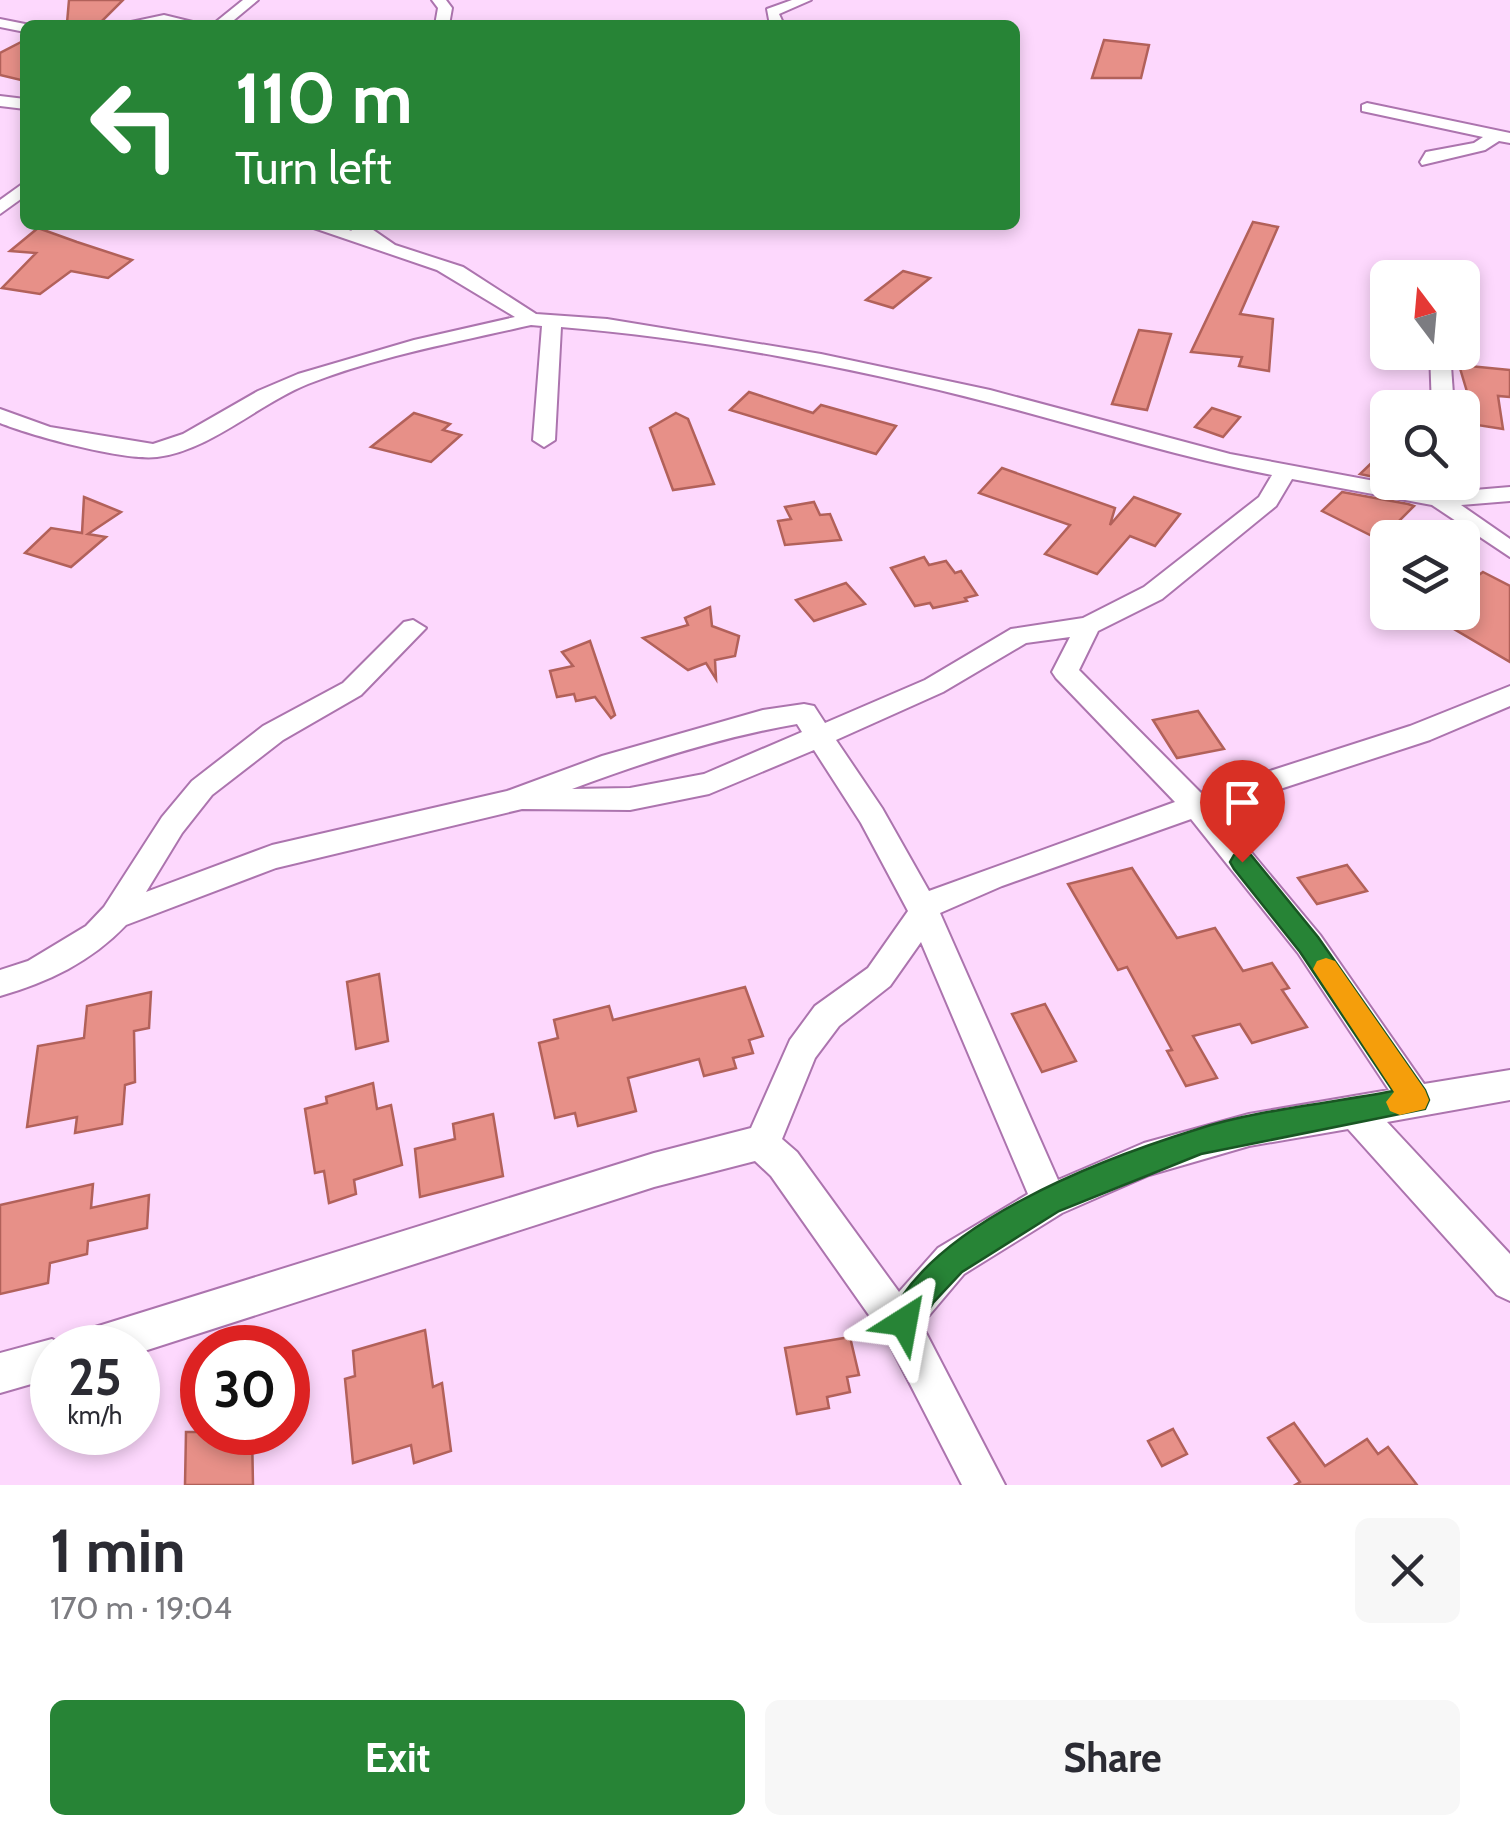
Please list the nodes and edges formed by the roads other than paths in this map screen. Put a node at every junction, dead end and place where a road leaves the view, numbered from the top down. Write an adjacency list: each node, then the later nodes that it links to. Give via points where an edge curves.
1 (251, 0): 3 (street)
2 (804, 0): 4 (street, via 772,12)
3 (225, 20)
4 (774, 20)
5 (1367, 108): 6 (street)
6 (1502, 137): 7 (street)
7 (1428, 162)
8 (20, 191): 9 (street)
9 (0, 209)
10 (331, 230): 12 (street)
11 (361, 230): 12 (street)
12 (383, 245): 13 (street, via 454,269)
13 (541, 319): 14 (street, via 305,378 191,440 154,451 45,433); 15 (street); 16 (street, via 821,360)
14 (0, 414)
15 (544, 440)
16 (1284, 472): 17 (street); 22 (street, via 1268,501 1153,593)
17 (1370, 488)
18 (1480, 492): 19 (street)
19 (1510, 494)
20 (1438, 500): 21 (street)
21 (1510, 550)
22 (1088, 626): 24 (street); 25 (street)
23 (413, 628): 31 (street, via 352,689 274,733 202,788)
24 (1020, 636): 25 (street); 27 (street, via 934,686)
25 (1065, 672): 29 (street)
26 (1510, 695): 29 (street)
27 (819, 734): 28 (street, via 709,784 630,799); 28 (street, via 797,712 612,763); 30 (street)
28 (512, 801): 31 (street, via 272,857)
29 (1197, 807): 30 (street, via 991,878); 34 (street, via 1309,944)
30 (923, 910): 36 (street, via 879,977 827,1016 802,1050); 37 (street)
31 (115, 916): 32 (street, via 37,972)
32 (0, 983)
33 (1510, 1085): 34 (street)
34 (1415, 1100): 35 (street)
35 (1354, 1110): 37 (street, via 1200,1141); 38 (street)
36 (762, 1144): 39 (street, via 654,1170); 40 (street, via 784,1164)
37 (1049, 1200): 40 (street, via 951,1261 909,1310)
38 (1510, 1282)
39 (160, 1326)
40 (904, 1331): 43 (street)
41 (30, 1365): 42 (street)
42 (0, 1374)
43 (984, 1485)

